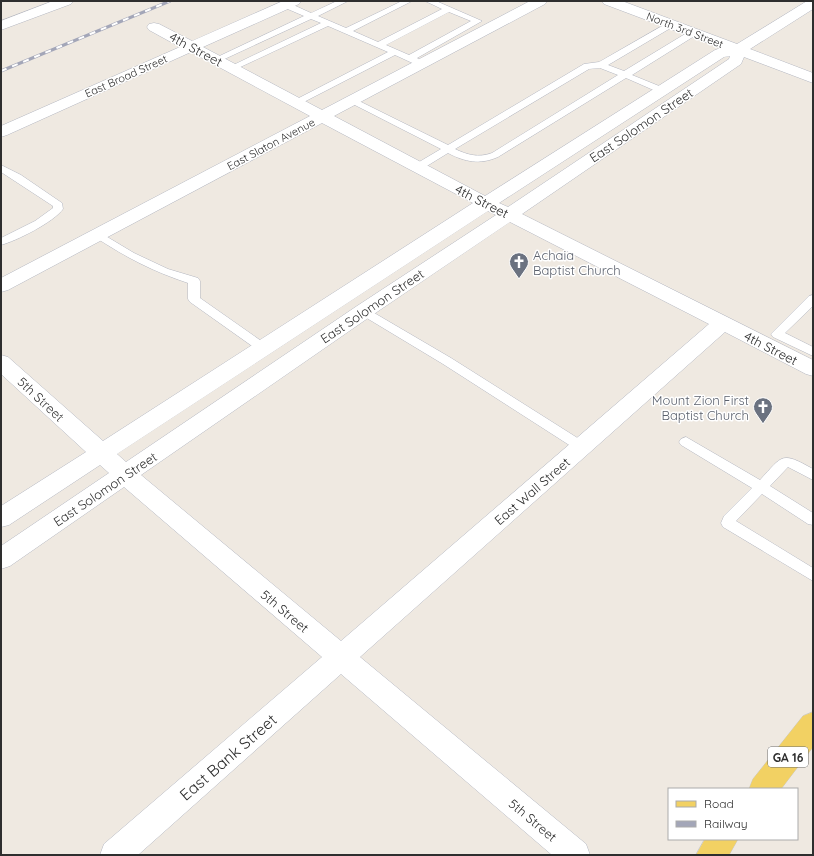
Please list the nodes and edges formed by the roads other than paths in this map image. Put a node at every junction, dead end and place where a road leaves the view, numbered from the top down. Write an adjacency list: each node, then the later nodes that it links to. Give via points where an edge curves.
1 (66, 1): 13 (street)
2 (344, 1): 10 (lane)
3 (408, 1): 15 (lane)
4 (428, 1): 9 (lane)
5 (540, 1): 22 (street, East Slaton Avenue)
6 (609, 1): 12 (street, North 3rd Street)
7 (290, 3): 10 (lane); 18 (street, East Broad Street)
8 (813, 3): 19 (street, East Solomon Street)
9 (449, 9): 17 (lane); 22 (lane, via 478,21)
10 (311, 16): 11 (lane); 21 (lane)
11 (328, 23): 15 (lane); 24 (lane)
12 (670, 24): 16 (street, North 3rd Street); 23 (lane)
13 (1, 26)
14 (154, 27): 18 (street, 4th Street)
15 (346, 31): 17 (lane)
16 (693, 33): 19 (street, North 3rd Street); 25 (lane)
17 (379, 45): 20 (lane)
18 (192, 47): 21 (street, 4th Street); 31 (street, East Broad Street)
19 (738, 50): 26 (street, North 3rd Street); 27 (street, East Solomon Street, via 720,53); 36 (street, East Solomon Street, via 736,60)
20 (395, 52): 22 (lane); 29 (lane)
21 (215, 60): 24 (street, 4th Street)
22 (415, 61): 28 (street, East Slaton Avenue)
23 (601, 65): 25 (lane); 32 (lane, via 587,66)
24 (232, 68): 29 (street, 4th Street)
25 (624, 75): 27 (lane); 32 (lane, via 495,155 478,160)
26 (813, 78)
27 (661, 90): 35 (street, East Solomon Street)
28 (352, 101): 30 (street, East Slaton Avenue); 32 (lane)
29 (298, 102): 30 (street, 4th Street)
30 (322, 117): 33 (street, 4th Street); 37 (street, East Slaton Avenue)
31 (1, 132)
32 (447, 149): 33 (lane)
33 (418, 167): 35 (street, 4th Street)
34 (1, 168): 38 (lane, via 58,205 58,209 52,216)
35 (486, 203): 36 (street, 4th Street); 43 (street, East Solomon Street)
36 (509, 215): 41 (street, East Solomon Street); 42 (street, 4th Street)
37 (99, 234): 39 (street, East Slaton Avenue); 43 (lane, via 130,255 164,271 194,280 194,299)
38 (1, 242)
39 (1, 286)
40 (813, 299): 44 (lane, via 777,334)
41 (364, 311): 48 (lane); 50 (street, East Solomon Street)
42 (723, 323): 46 (street, 4th Street); 48 (street, East Wall Street)
43 (263, 348): 49 (street, East Solomon Street)
44 (813, 352)
45 (1, 362): 49 (street, 5th Street)
46 (813, 369)
47 (686, 442): 52 (lane)
48 (582, 447): 57 (street, East Wall Street)
49 (101, 454): 50 (street, 5th Street); 53 (street, East Solomon Street)
50 (126, 475): 55 (street, East Solomon Street); 57 (street, 5th Street)
51 (813, 475): 52 (lane, via 790,462 785,462)
52 (760, 487): 54 (lane); 56 (lane, via 728,523)
53 (1, 518)
54 (813, 520)
55 (1, 559)
56 (813, 575)
57 (341, 659): 61 (street, East Bank Street); 62 (street, 5th Street)
58 (813, 725): 59 (main road, GA 16)
59 (764, 788)
60 (722, 840): 63 (main road)
61 (115, 855)
62 (575, 855)
63 (711, 855)

